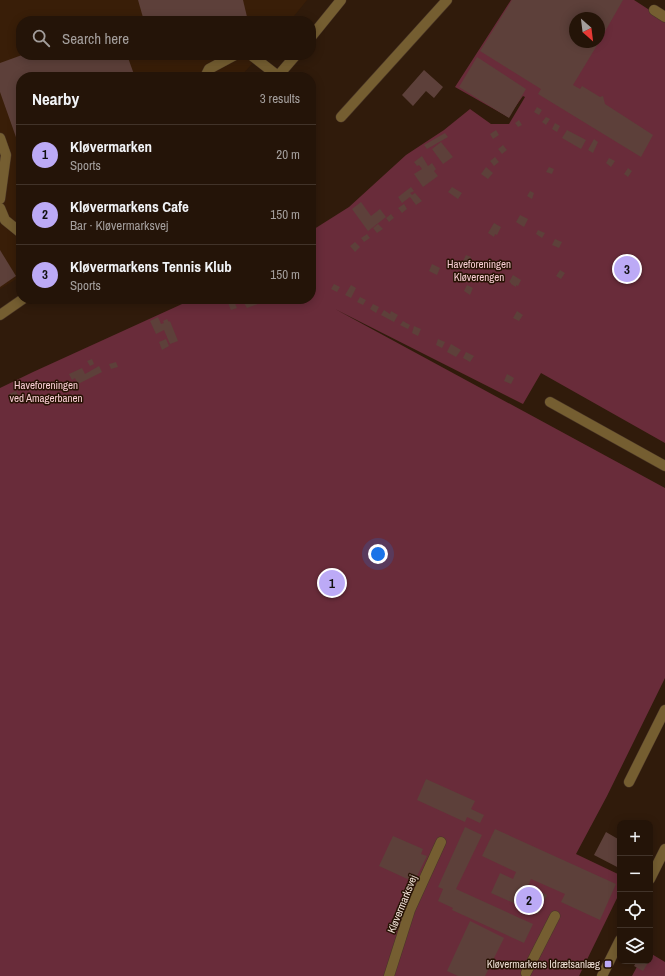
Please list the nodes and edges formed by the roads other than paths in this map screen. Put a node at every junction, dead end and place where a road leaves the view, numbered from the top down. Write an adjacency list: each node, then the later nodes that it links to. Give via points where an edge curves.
1 (341, 0): 5 (street)
2 (447, 0): 12 (street)
3 (654, 10): 4 (street)
4 (665, 17)
5 (316, 31)
6 (226, 60): 9 (street)
7 (256, 60): 10 (street)
8 (291, 60): 11 (street)
9 (208, 72)
10 (272, 72)
11 (281, 72)
12 (342, 117)
13 (0, 138): 14 (street, via 6,155)
14 (0, 199)
15 (0, 208): 16 (street, via 4,220)
16 (16, 229)
17 (16, 304): 18 (street)
18 (0, 316)
19 (550, 402): 20 (street)
20 (665, 466)
21 (665, 710): 22 (street)
22 (629, 782)
23 (441, 842): 29 (street, Kløvermarksvej, via 410,910)
24 (665, 849): 25 (street)
25 (653, 873)
26 (555, 916): 28 (street)
27 (617, 946): 30 (street)
28 (528, 975)
29 (389, 976)
30 (602, 976)

